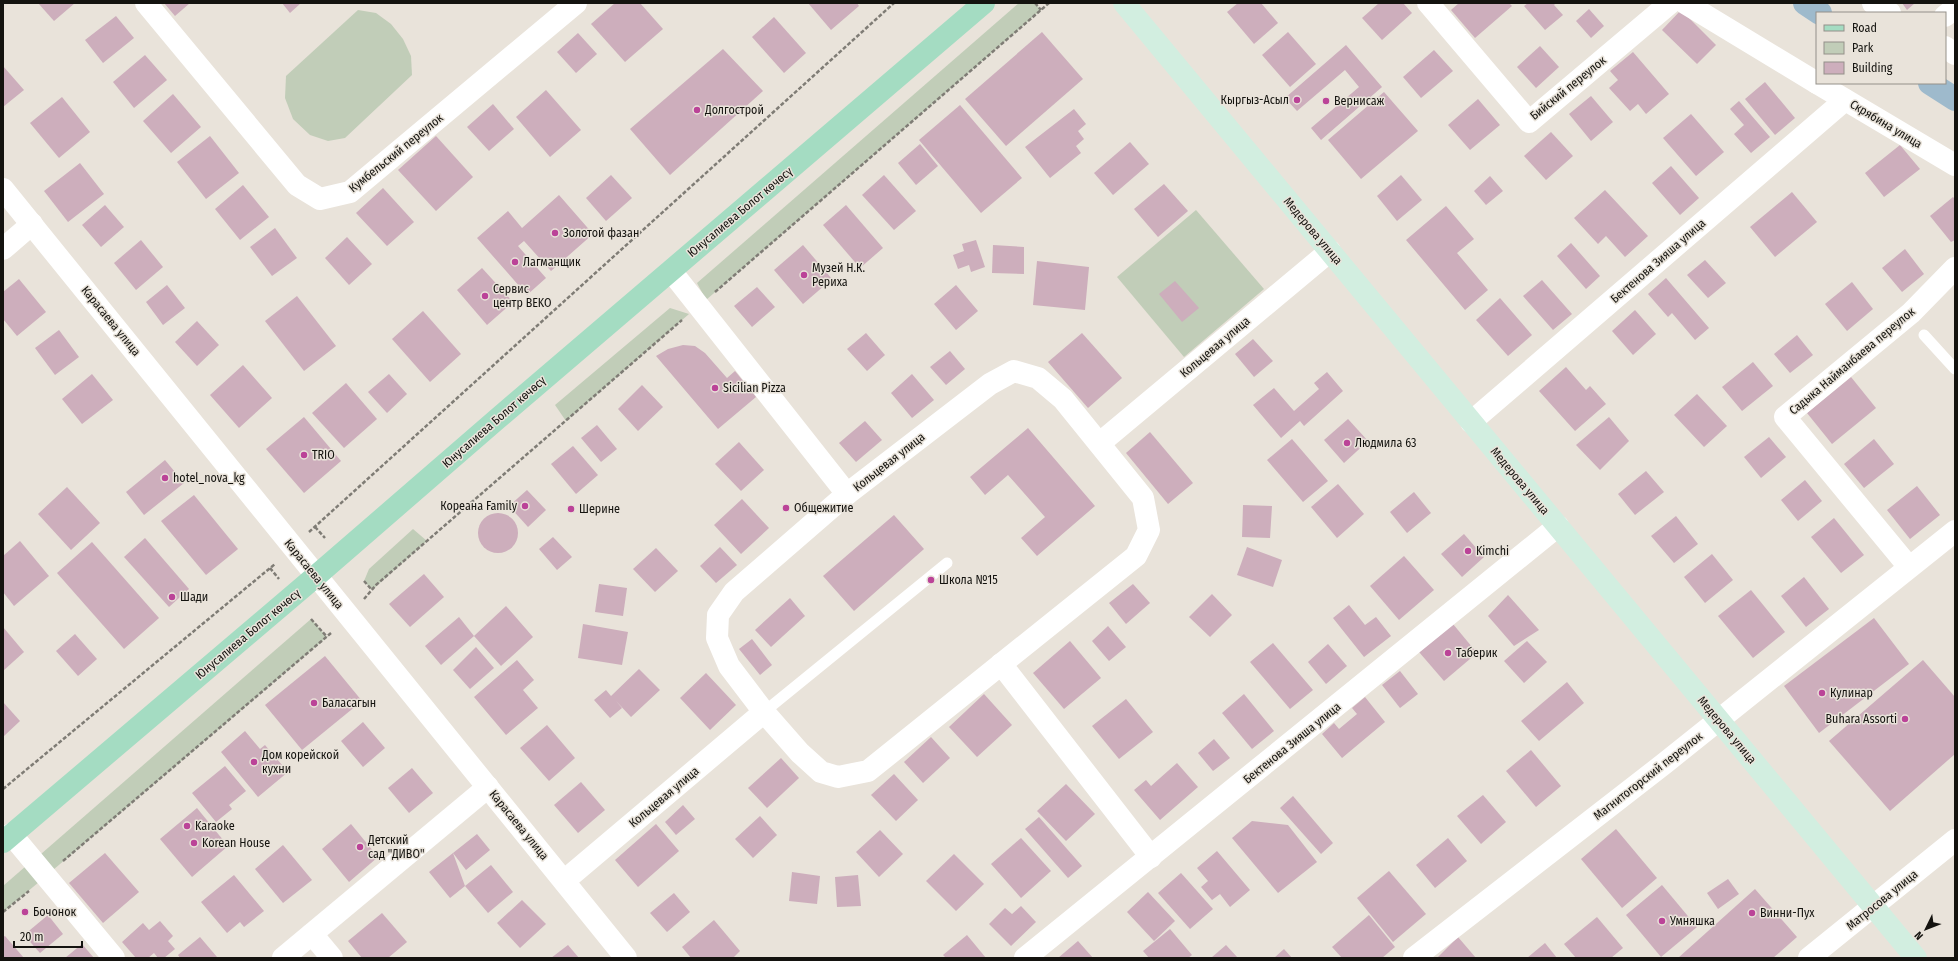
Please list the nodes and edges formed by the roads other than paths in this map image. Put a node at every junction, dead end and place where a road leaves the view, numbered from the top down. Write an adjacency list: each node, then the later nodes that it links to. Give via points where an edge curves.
1 (146, 3): 2 (street, Кумбельский переулок, via 297,184 320,199 350,192)
2 (576, 3)
3 (984, 3): 23 (main road, Юнусалиева Болот көчөсү)
4 (1124, 3): 21 (main road, Медерова улица)
5 (1428, 3): 6 (street, Бийский переулок, via 1529,122)
6 (1670, 3)
7 (1685, 3): 14 (street, Скрябина улица)
8 (1873, 3): 10 (street)
9 (1955, 8): 11 (street)
10 (1888, 12)
11 (1946, 15)
12 (1946, 49): 13 (street)
13 (1955, 54)
14 (1816, 82)
15 (1819, 84): 16 (street, Скрябина улица)
16 (1846, 100): 17 (street, Скрябина улица); 26 (street, Бектенова Зияша улица)
17 (1955, 165)
18 (3, 189): 19 (street, Карасаева улица)
19 (32, 224): 20 (street); 33 (street, Карасаева улица)
20 (3, 249)
21 (1330, 251): 26 (main road, Медерова улица); 27 (street, Кольцевая улица)
22 (1955, 268): 32 (street, Садыка Найманбаева переулок, via 1911,313 1785,417)
23 (671, 271): 28 (street); 33 (main road, Юнусалиева Болот көчөсү)
24 (1924, 335): 25 (lane)
25 (1955, 369)
26 (1471, 422): 29 (main road, Медерова улица)
27 (1100, 443): 28 (street, Кольцевая улица, via 1063,399 1038,378 1014,371 990,384); 34 (street, Кольцевая улица, via 1143,498 1150,530 1136,556)
28 (847, 494): 35 (street, Кольцевая улица, via 734,592 718,615 717,638 729,666)
29 (1558, 526): 36 (main road, Медерова улица); 40 (street, Бектенова Зияша улица)
30 (1955, 531): 32 (street, Магнитогорский переулок)
31 (947, 563): 35 (lane)
32 (1909, 568): 36 (street, Магнитогорский переулок)
33 (316, 576): 37 (street, Карасаева улица); 38 (main road, Юнусалиева Болот көчөсү)
34 (1001, 664): 35 (street, Кольцевая улица, via 868,771 838,777 821,772 800,753); 40 (street)
35 (764, 712): 41 (street, Кольцевая улица)
36 (1719, 721): 42 (main road, Медерова улица); 49 (street, Магнитогорский переулок)
37 (488, 787): 41 (street, Карасаева улица); 43 (street)
38 (7, 838): 44 (street, via 46,876)
39 (1955, 840): 42 (street, Матросова улица)
40 (1151, 857): 48 (street, Бектенова Зияша улица)
41 (564, 881): 47 (street, Карасаева улица)
42 (1874, 907): 50 (street, Матросова улица); 51 (main road, Медерова улица)
43 (312, 934): 45 (street); 46 (street)
44 (114, 958)
45 (283, 958)
46 (332, 958)
47 (626, 958)
48 (1025, 958)
49 (1414, 958)
50 (1808, 958)
51 (1916, 958)

